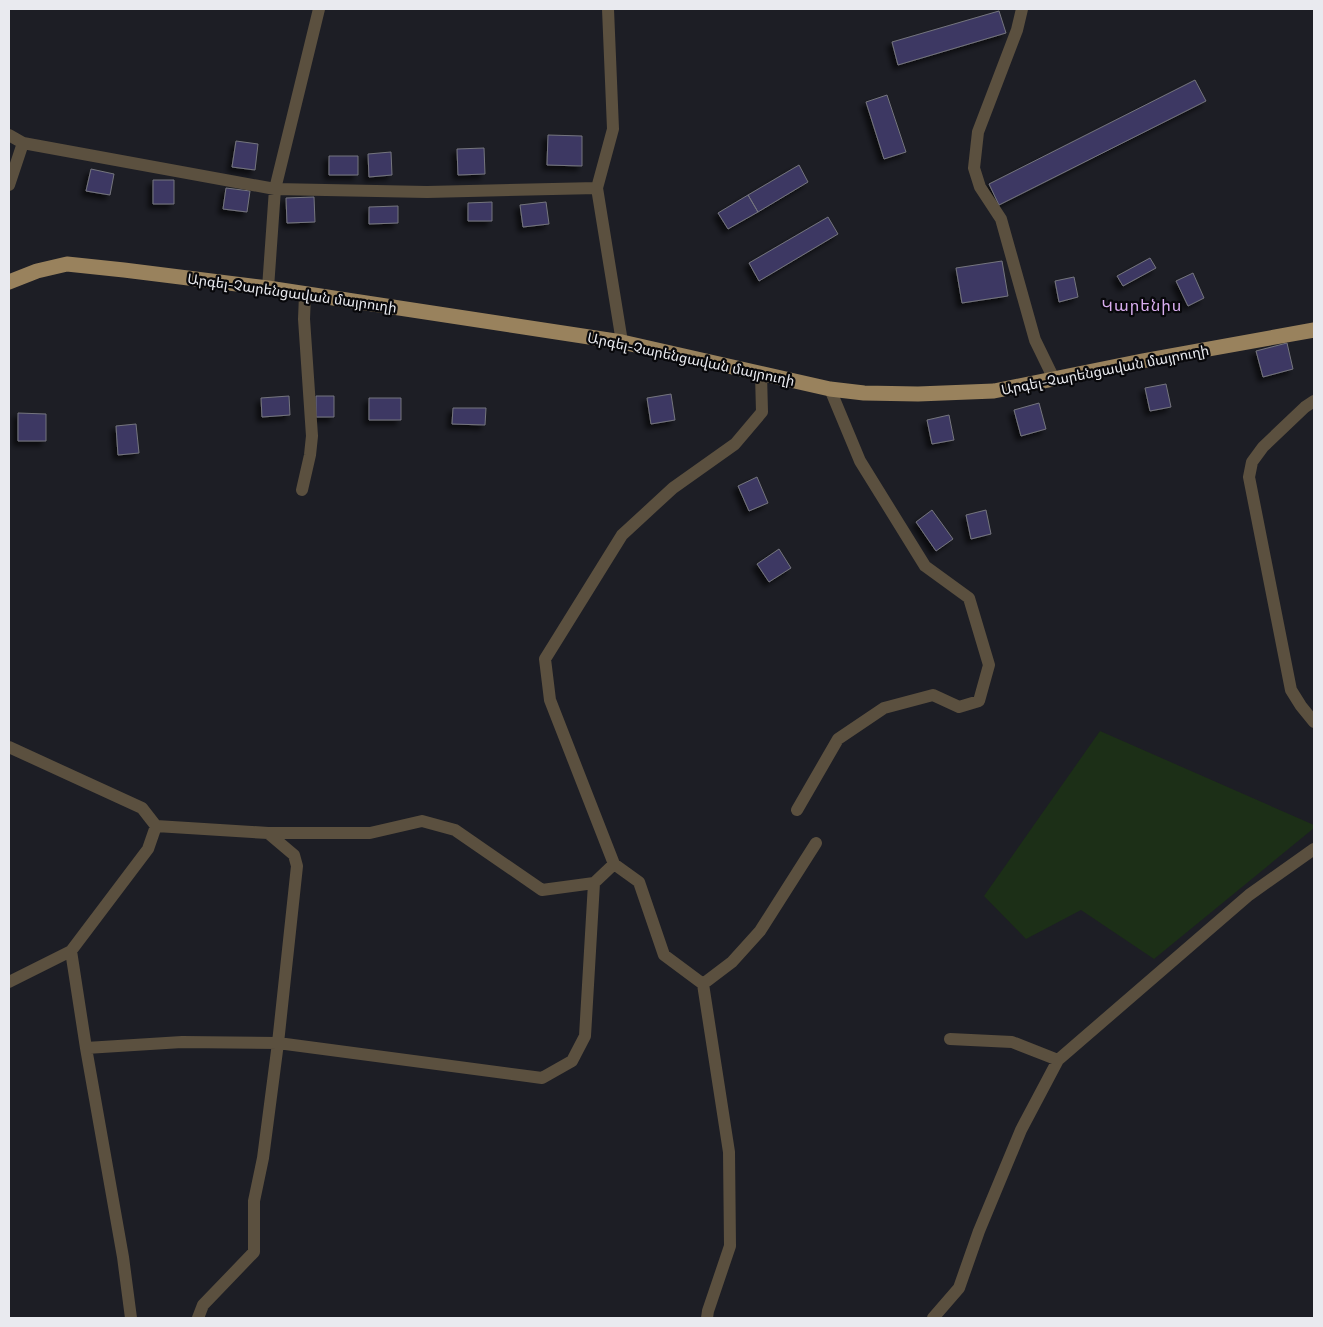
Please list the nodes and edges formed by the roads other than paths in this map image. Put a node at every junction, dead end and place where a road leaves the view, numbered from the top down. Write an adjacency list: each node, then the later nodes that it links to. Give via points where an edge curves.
1 (319, 9): 8 (street)
2 (608, 9): 7 (street, via 613,129)
3 (1022, 9): 15 (street, via 978,132 974,168 980,187 1001,219 1035,340)
4 (9, 135): 5 (street)
5 (23, 143): 6 (street); 8 (street)
6 (9, 185)
7 (597, 188): 8 (street, via 427,192); 13 (street)
8 (275, 189): 10 (street)
9 (9, 282): 10 (main road, Արգել-Չարենցավան մայրուղի, via 67,264)
10 (268, 288): 11 (main road, Արգել-Չարենցավան մայրուղի)
11 (305, 294): 13 (main road, Արգել-Չարենցավան մայրուղի); 18 (street, via 312,436)
12 (1314, 330): 15 (main road, Արգել-Չարենցավան մայրուղի)
13 (622, 342): 14 (main road, Արգել-Չարենցավան մայրուղի)
14 (760, 374): 16 (main road, Արգել-Չարենցավան մայրուղի); 26 (street, via 762,412 735,444 673,488 622,535 545,658 550,700)
15 (1054, 379): 16 (main road, Արգել-Չարենցավան մայրուղի, via 994,391 909,394)
16 (830, 389): 21 (street, via 860,461 925,566 969,598 989,665 979,701 959,707 933,695 884,708 838,739)
17 (1314, 401): 19 (street, via 1252,462 1249,477 1291,690)
18 (302, 490)
19 (1314, 722)
20 (9, 747): 22 (street, via 142,808)
21 (797, 810)
22 (156, 826): 23 (street); 28 (street, via 148,850)
23 (268, 833): 27 (street, via 370,833 422,821 455,830 542,890); 32 (street, via 294,855 297,866)
24 (816, 843): 30 (street, via 760,931 732,962)
25 (1314, 848): 34 (street, via 1249,895)
26 (614, 864): 27 (street); 30 (street, via 639,882 664,954)
27 (594, 883): 32 (street, via 585,1036 572,1061 542,1078)
28 (71, 950): 29 (street); 33 (street)
29 (9, 982)
30 (703, 984): 37 (street, via 729,1152 730,1246)
31 (950, 1039): 34 (street, via 1012,1042)
32 (278, 1043): 33 (street, via 182,1042); 36 (street, via 254,1201 254,1252 203,1305)
33 (86, 1048): 35 (street)
34 (1058, 1060): 38 (street, via 1021,1130 959,1288)
35 (131, 1318)
36 (198, 1318)
37 (707, 1318)
38 (933, 1318)

